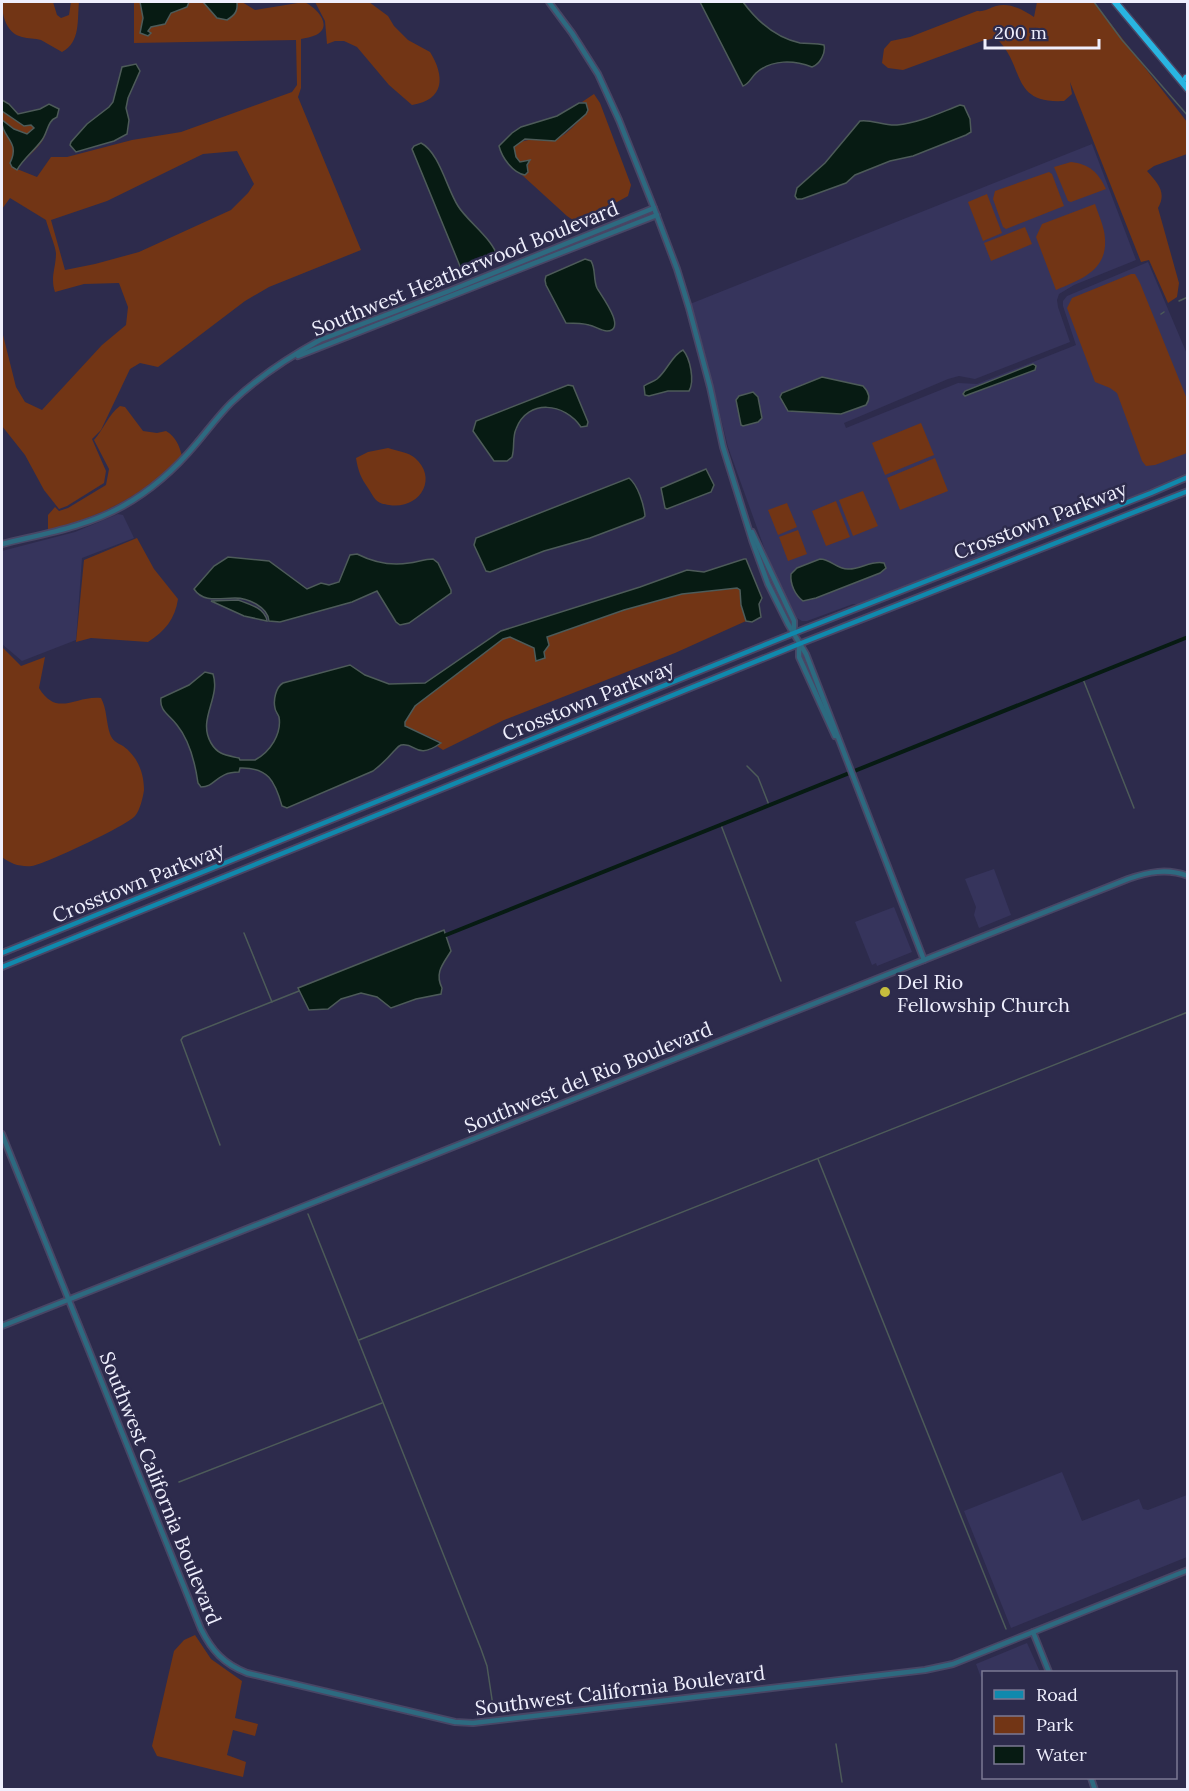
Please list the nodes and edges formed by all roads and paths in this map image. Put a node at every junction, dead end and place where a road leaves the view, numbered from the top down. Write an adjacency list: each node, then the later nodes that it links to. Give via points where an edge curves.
1 (549, 2): 4 (street, via 598,74)
2 (1115, 2): 3 (highway)
3 (1188, 89)
4 (654, 208): 5 (street); 6 (street, Southwest Heatherwood Boulevard, via 320,340)
5 (657, 215): 6 (street, Southwest Heatherwood Boulevard); 10 (street, via 686,298 723,447 749,527 794,621)
6 (290, 359): 9 (street, Southwest Heatherwood Boulevard, via 233,401 177,464 124,505 77,525)
7 (1188, 477): 10 (main road, Crosstown Parkway)
8 (1188, 491): 11 (main road, Crosstown Parkway)
9 (2, 544)
10 (794, 633): 11 (street); 13 (main road, Crosstown Parkway)
11 (799, 644): 14 (street, via 826,704); 15 (main road, Crosstown Parkway)
12 (1188, 876): 14 (street, Southwest del Rio Boulevard, via 1171,871 1140,874)
13 (2, 953)
14 (924, 960): 17 (street, Southwest del Rio Boulevard)
15 (2, 967)
16 (2, 1134): 17 (street, Southwest California Boulevard)
17 (69, 1299): 18 (street, Southwest del Rio Boulevard); 20 (street, Southwest California Boulevard, via 201,1629 210,1647 235,1669 455,1722 473,1723 925,1670 953,1664)
18 (2, 1326)
19 (1188, 1570): 20 (street, Southwest California Boulevard)
20 (1032, 1632): 21 (street)
21 (1049, 1671)

